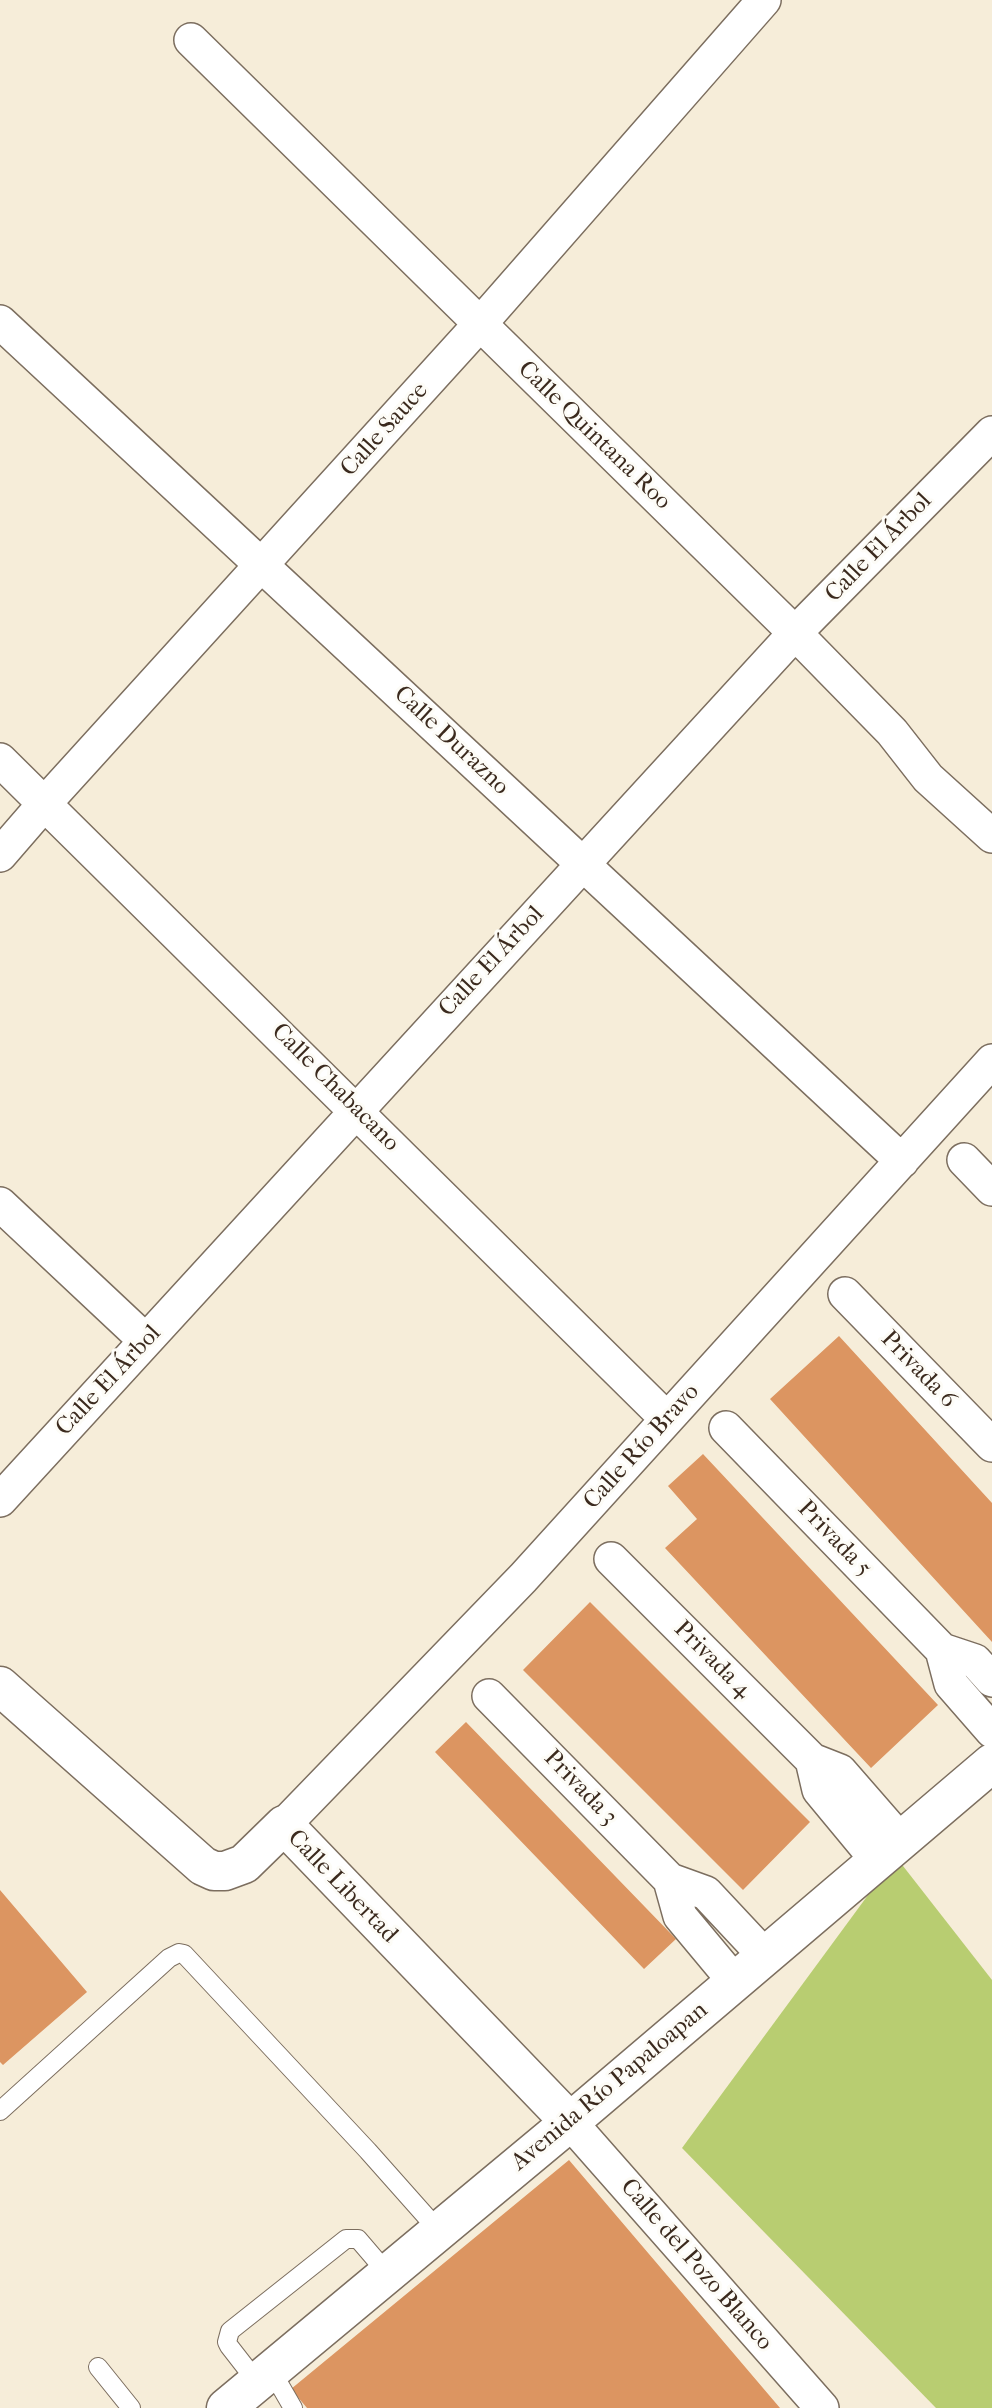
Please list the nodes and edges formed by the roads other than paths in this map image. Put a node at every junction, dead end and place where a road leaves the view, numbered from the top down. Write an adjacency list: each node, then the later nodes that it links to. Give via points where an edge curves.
1 (764, 0): 4 (street, Calle Sauce)
2 (191, 40): 4 (street, Calle Quintana Roo)
3 (0, 322): 6 (street, Calle Durazno)
4 (480, 324): 6 (street, Calle Sauce); 7 (street, Calle Quintana Roo)
5 (992, 433): 7 (street, Calle El Árbol)
6 (262, 566): 9 (street, Calle Sauce); 12 (street, Calle Durazno)
7 (795, 633): 10 (street, Calle Quintana Roo, via 892,732 928,778); 12 (street, Calle El Árbol)
8 (0, 760): 9 (street, Calle Chabacano)
9 (45, 803): 11 (street, Calle Sauce); 14 (street, Calle Chabacano)
10 (992, 836)
11 (0, 855)
12 (583, 863): 14 (street, Calle El Árbol); 16 (street, Calle Durazno)
13 (992, 1061): 16 (street, Calle Río Bravo)
14 (356, 1109): 20 (street, Calle El Árbol); 21 (street, Calle Chabacano)
15 (964, 1160): 17 (street)
16 (902, 1161): 21 (street, Calle Río Bravo)
17 (992, 1188)
18 (0, 1204): 20 (street)
19 (845, 1294): 23 (street, Privada 6)
20 (146, 1341): 24 (street, Calle El Árbol)
21 (667, 1419): 32 (street, Calle Río Bravo, via 523,1578)
22 (726, 1428): 26 (street, Privada 5)
23 (992, 1445)
24 (0, 1500)
25 (611, 1559): 33 (street, Privada 4, via 812,1760 819,1790)
26 (942, 1650): 27 (street, Privada 5, via 975,1661); 30 (street, Privada 5, via 951,1684)
27 (992, 1680)
28 (0, 1686): 32 (main road, Calle Libertad, via 202,1866 225,1871 244,1864)
29 (489, 1696): 34 (street, Privada 3)
30 (992, 1731)
31 (992, 1763): 33 (main road, Avenida Río Papaloapan)
32 (284, 1825): 38 (main road, Calle Libertad)
33 (889, 1850): 35 (main road, Avenida Río Papaloapan)
34 (670, 1880): 35 (street, Privada 3, via 706,1893); 36 (street, Privada 3, via 680,1916)
35 (765, 1956): 36 (main road, Avenida Río Papaloapan)
36 (735, 1982): 38 (main road, Avenida Río Papaloapan)
37 (0, 2111): 39 (lane, via 169,1958 184,1954)
38 (570, 2122): 39 (main road, Avenida Río Papaloapan); 46 (street, Calle del Pozo Blanco)
39 (439, 2231): 40 (main road, Avenida Río Papaloapan)
40 (388, 2274): 42 (main road, Avenida Río Papaloapan); 42 (lane, via 358,2239 346,2239 230,2331 229,2346)
41 (98, 2367): 43 (lane)
42 (264, 2376): 44 (main road, Avenida Río Papaloapan); 45 (lane)
43 (131, 2408)
44 (226, 2408)
45 (293, 2408)
46 (822, 2408)

